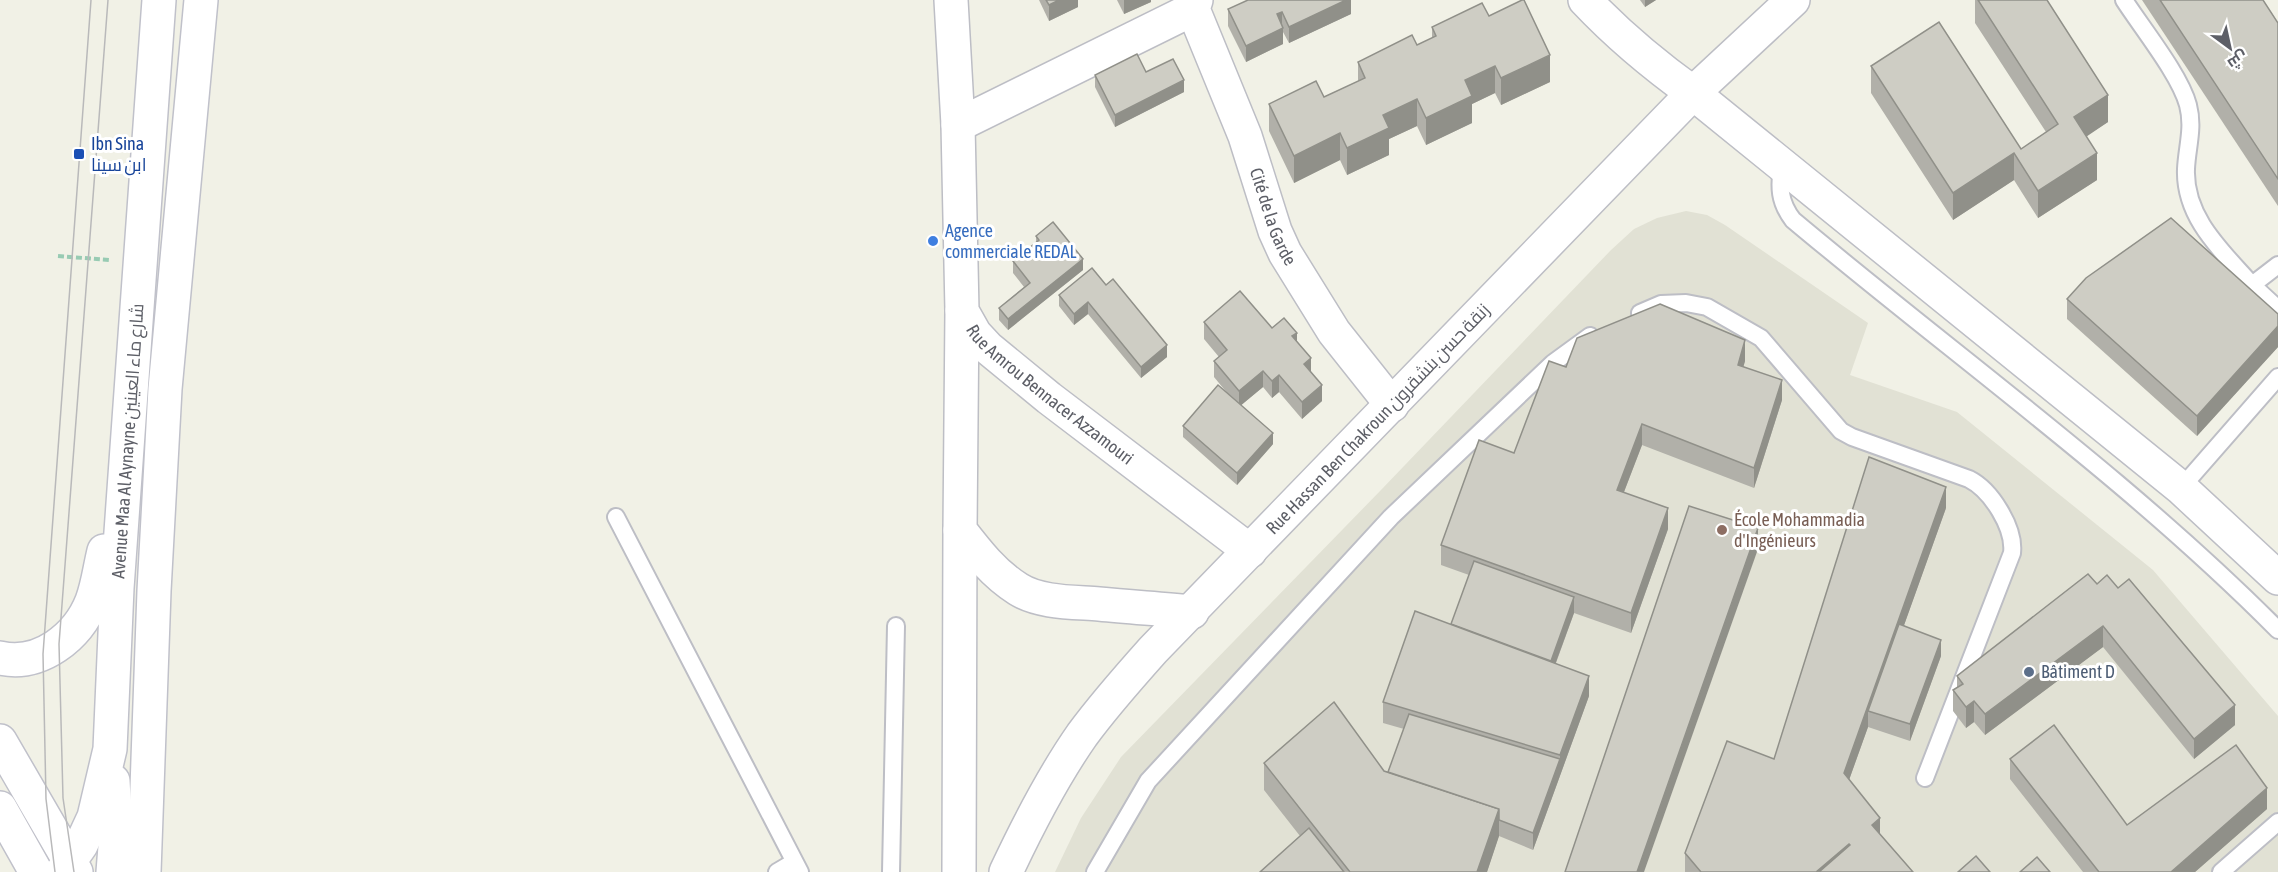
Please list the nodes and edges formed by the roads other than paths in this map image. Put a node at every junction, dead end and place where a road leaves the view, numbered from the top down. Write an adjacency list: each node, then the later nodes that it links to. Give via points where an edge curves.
1 (159, 0): 20 (street, Avenue Maa Al Aynayne شارع ماء العينين)
2 (201, 0): 33 (street, Avenue Maa Al Aynayne شارع ماء العينين, via 165,389)
3 (951, 0): 9 (street, Rue Amrou Bennacer Azzamouri)
4 (1585, 0): 8 (street, via 1648,60)
5 (1793, 0): 8 (street, Rue Hassan Ben Chakroun زنقة حسن بنشقرون)
6 (2124, 0): 12 (lane, via 2181,86 2188,106 2192,129 2186,170 2195,213 2207,233)
7 (1195, 4): 9 (street, Cité de la Garde); 18 (street, Cité de la Garde, via 1285,253 1334,332)
8 (1693, 93): 10 (street); 18 (street, Rue Hassan Ben Chakroun زنقة حسن بنشقرون)
9 (958, 125): 14 (street, Rue Amrou Bennacer Azzamouri)
10 (1782, 165): 19 (street); 27 (lane, via 1782,200 1793,220 2136,498)
11 (2278, 265): 12 (lane)
12 (2252, 285): 13 (lane)
13 (2278, 309)
14 (962, 311): 22 (street); 23 (street, Rue Amrou Bennacer Azzamouri, via 988,348)
15 (1629, 319): 31 (lane, via 1661,304 1707,307 1761,338 1841,431 1969,479 1987,492 2010,531 2012,553)
16 (1608, 328): 45 (lane, via 1586,338 1553,363 1390,517 1148,781)
17 (2278, 377): 19 (lane)
18 (1392, 405): 23 (street, Rue Hassan Ben Chakroun زنقة حسن بنشقرون)
19 (2181, 488): 24 (street)
20 (123, 505): 28 (street, via 106,544 93,600 79,624 43,654 22,660); 30 (street, Avenue Maa Al Aynayne شارع ماء العينين)
21 (616, 517): 35 (lane)
22 (960, 530): 25 (street, via 982,559 1019,590 1063,601); 43 (street)
23 (1250, 551): 25 (street, Rue Hassan Ben Chakroun زنقة حسن بنشقرون)
24 (2276, 573)
25 (1192, 612): 44 (street, Rue Hassan Ben Chakroun زنقة حسن بنشقرون, via 1153,650 1082,736 1025,831)
26 (896, 626): 42 (lane)
27 (2278, 630)
28 (0, 658)
29 (1, 744): 36 (street)
30 (110, 749): 36 (street, Avenue Maa Al Aynayne شارع ماء العينين, via 94,817); 38 (street, via 115,814)
31 (1925, 778)
32 (2, 819): 37 (street)
33 (147, 822): 39 (street, Avenue Maa Al Aynayne شارع ماء العينين); 40 (street)
34 (2278, 822): 46 (lane)
35 (797, 867): 41 (lane)
36 (69, 868)
37 (36, 872)
38 (113, 872)
39 (144, 872)
40 (159, 872)
41 (777, 872)
42 (891, 872)
43 (959, 872)
44 (1006, 872)
45 (1095, 872)
46 (2221, 872)

